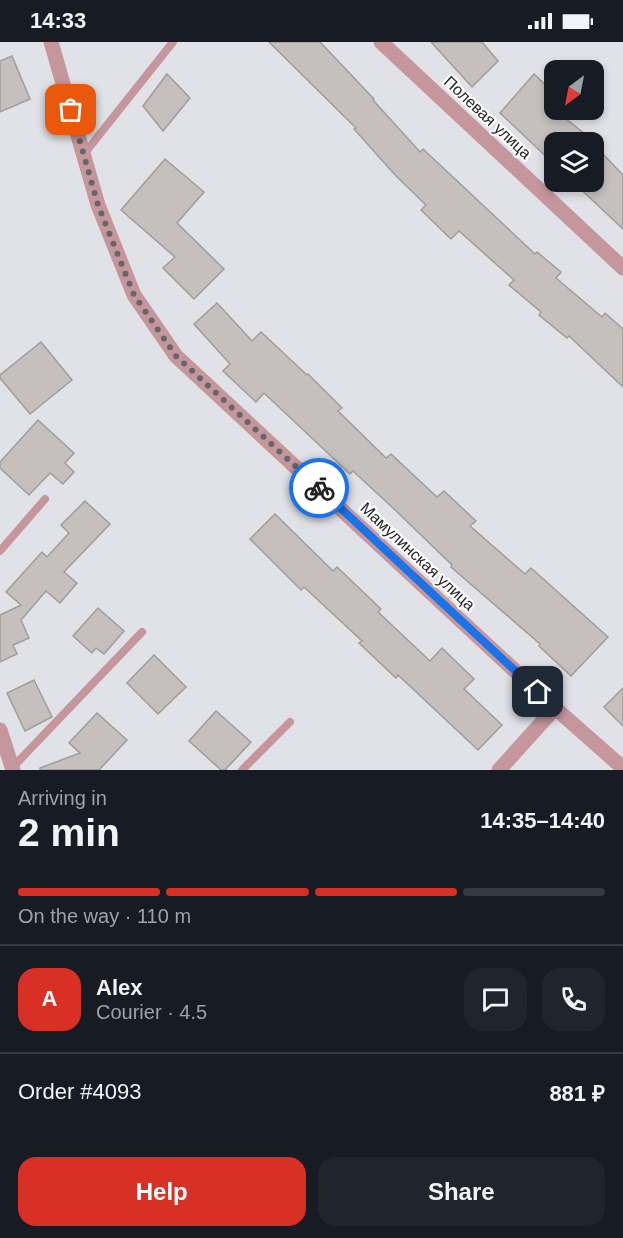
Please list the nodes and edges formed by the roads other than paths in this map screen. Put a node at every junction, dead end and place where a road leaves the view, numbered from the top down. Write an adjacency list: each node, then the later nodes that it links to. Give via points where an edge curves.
1 (51, 42): 4 (street, Мамулинская улица)
2 (173, 42): 4 (lane)
3 (381, 42): 5 (street, Полевая улица)
4 (84, 154): 9 (street, Мамулинская улица, via 98,205 134,295 176,356)
5 (623, 268)
6 (45, 499): 7 (lane)
7 (0, 551)
8 (142, 632): 14 (lane)
9 (555, 708): 13 (street, Мамулинская улица); 16 (street)
10 (290, 722): 15 (lane)
11 (0, 730): 12 (street)
12 (3, 747): 14 (street)
13 (623, 768)
14 (13, 769)
15 (242, 770)
16 (499, 770)

